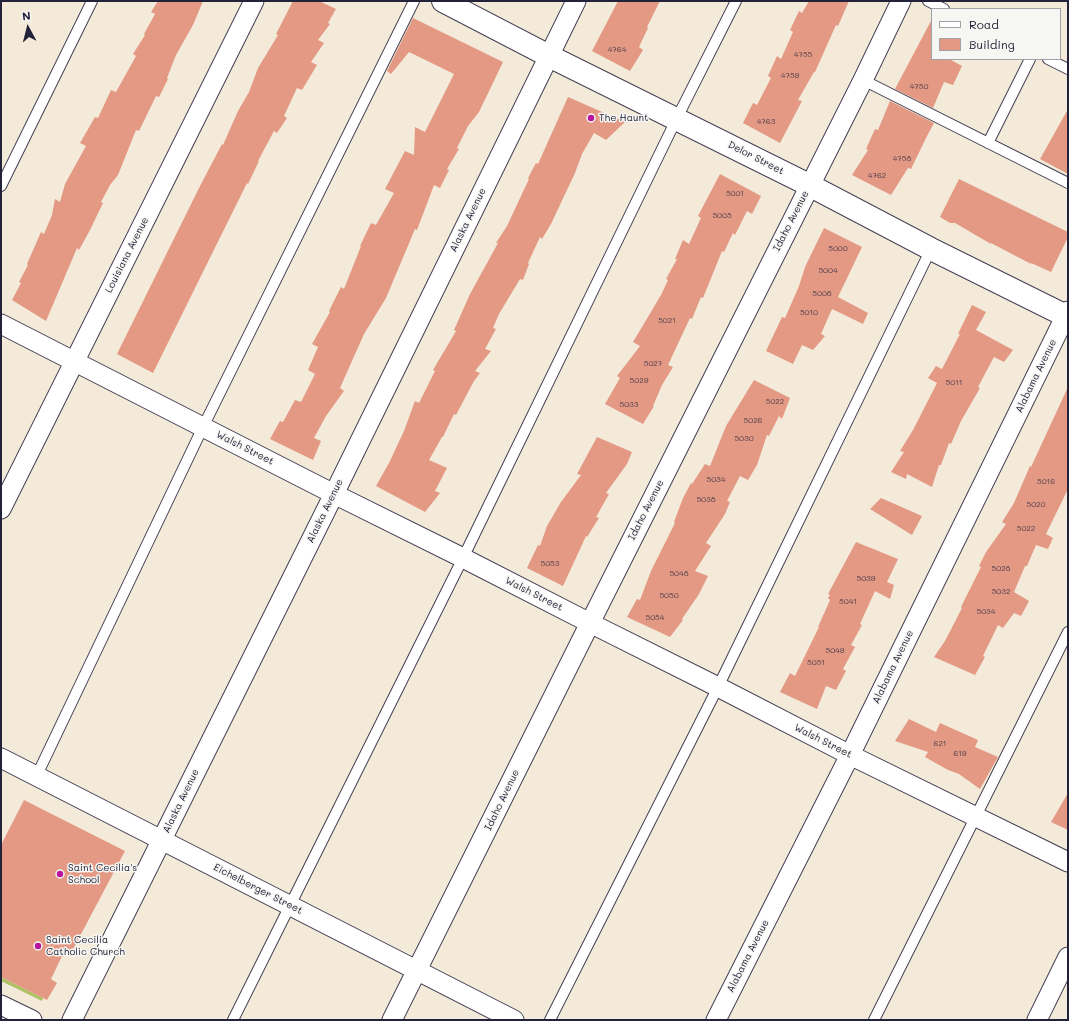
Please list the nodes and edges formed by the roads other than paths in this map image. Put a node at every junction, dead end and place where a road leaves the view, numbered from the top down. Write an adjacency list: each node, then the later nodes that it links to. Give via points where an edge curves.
1 (92, 1): 19 (lane)
2 (254, 1): 23 (street, Louisiana Avenue)
3 (414, 1): 24 (lane)
4 (443, 1): 10 (street, Delor Street)
5 (576, 1): 10 (street, Alaska Avenue)
6 (736, 1): 15 (lane)
7 (901, 1): 14 (street, Idaho Avenue)
8 (928, 1): 9 (lane)
9 (942, 8)
10 (549, 56): 15 (street, Delor Street); 25 (street, Alaska Avenue)
11 (1030, 60): 16 (lane)
12 (1050, 60): 13 (lane)
13 (1068, 69)
14 (863, 80): 16 (lane); 18 (street, Idaho Avenue)
15 (677, 118): 18 (street, Delor Street); 27 (lane)
16 (988, 143): 17 (lane)
17 (1068, 182)
18 (809, 185): 20 (street, Delor Street); 28 (street, Idaho Avenue)
19 (1, 186)
20 (931, 249): 21 (street, Delor Street); 30 (lane)
21 (1067, 315): 31 (street, Alabama Avenue)
22 (1, 324): 23 (street, Walsh Street)
23 (74, 360): 24 (street, Walsh Street); 26 (street, Louisiana Avenue)
24 (203, 426): 25 (street, Walsh Street); 33 (lane)
25 (334, 494): 27 (street, Walsh Street); 35 (street, Alaska Avenue)
26 (1, 509)
27 (463, 558): 28 (street, Walsh Street); 37 (lane)
28 (590, 623): 30 (street, Walsh Street); 39 (street, Idaho Avenue)
29 (1068, 632): 34 (lane)
30 (718, 687): 31 (street, Walsh Street); 46 (lane)
31 (850, 755): 34 (street, Walsh Street); 47 (street, Alabama Avenue)
32 (1, 758): 33 (street, Eichelberger Street)
33 (37, 775): 35 (street, Eichelberger Street)
34 (976, 817): 36 (street, Walsh Street); 48 (lane)
35 (162, 840): 37 (street, Eichelberger Street); 42 (street, Alaska Avenue)
36 (1068, 862)
37 (289, 905): 39 (street, Eichelberger Street); 43 (lane)
38 (1068, 958): 49 (street)
39 (418, 970): 44 (street, Idaho Avenue); 45 (street, Eichelberger Street)
40 (1, 1005): 41 (street)
41 (32, 1020)
42 (72, 1020)
43 (233, 1020)
44 (392, 1020)
45 (514, 1020)
46 (550, 1020)
47 (716, 1020)
48 (874, 1020)
49 (1037, 1020)

